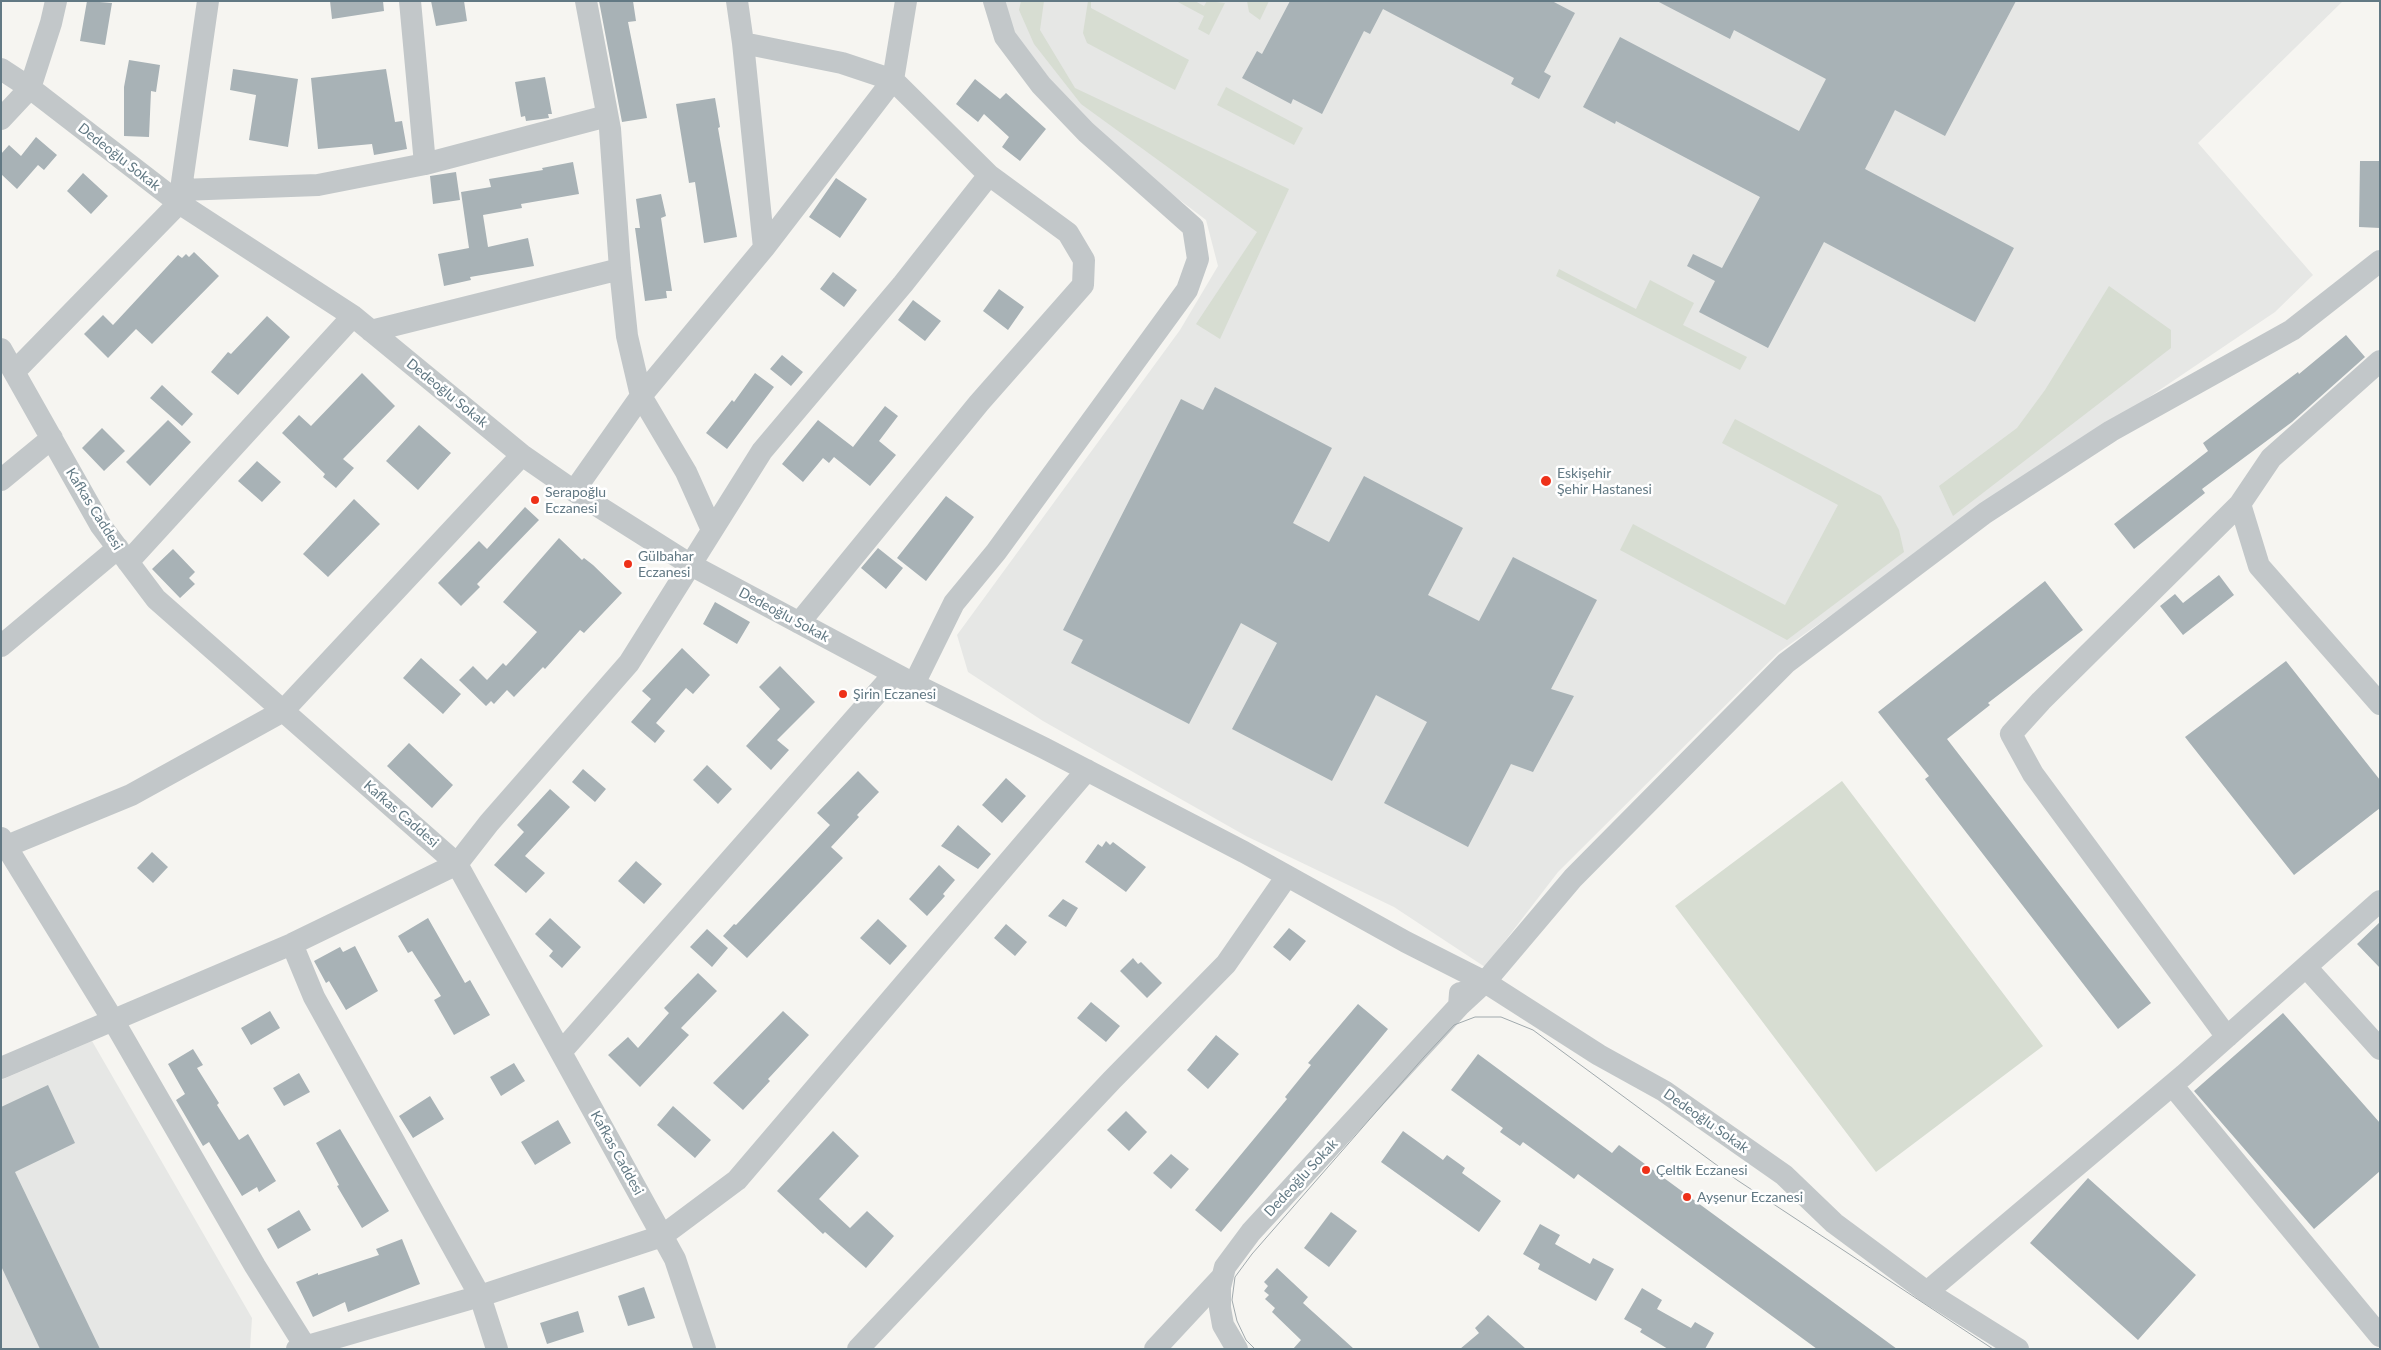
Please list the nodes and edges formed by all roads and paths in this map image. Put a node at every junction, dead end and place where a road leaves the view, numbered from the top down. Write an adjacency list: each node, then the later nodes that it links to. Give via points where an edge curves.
1 (56, 1): 11 (street)
2 (208, 1): 16 (street)
3 (410, 1): 14 (street)
4 (586, 1): 12 (street)
5 (737, 1): 8 (street)
6 (906, 1): 10 (street)
7 (994, 1): 36 (street, via 1005,37 1041,85 1086,132 1193,227 1198,259 1187,290 996,552 954,603)
8 (743, 43): 10 (street, via 842,63); 17 (street)
9 (1, 69): 11 (street, Dedeoğlu Sokak)
10 (893, 80): 15 (street); 17 (street)
11 (30, 88): 13 (street); 16 (street, Dedeoğlu Sokak)
12 (607, 116): 14 (street); 19 (street)
13 (1, 119)
14 (425, 164): 16 (street, via 318,185)
15 (989, 174): 31 (street, via 903,284 762,451); 34 (street, via 1068,233 1084,260 1083,285 979,403)
16 (180, 197): 20 (street, Dedeoğlu Sokak); 24 (street)
17 (764, 248): 25 (street)
18 (2380, 261): 47 (street, via 2292,330 2112,431 1985,513 1786,663 1574,878)
19 (620, 270): 21 (street); 25 (street, via 627,336)
20 (353, 316): 21 (street, Dedeoğlu Sokak); 32 (street)
21 (371, 331): 27 (street, Dedeoğlu Sokak)
22 (1, 349): 24 (street, Kafkas Caddesi)
23 (2380, 361): 30 (street, via 2271,458)
24 (14, 372): 26 (street, Kafkas Caddesi)
25 (640, 396): 29 (street); 31 (street, via 686,472)
26 (52, 438): 28 (street); 32 (street, Kafkas Caddesi, via 101,526)
27 (522, 455): 29 (street, Dedeoğlu Sokak); 38 (street)
28 (1, 480)
29 (574, 491): 33 (street, Dedeoğlu Sokak)
30 (2240, 504): 37 (street, via 2259,566); 50 (street, via 2040,701 2011,734 2033,774)
31 (712, 530): 33 (street)
32 (123, 555): 35 (street); 38 (street, Kafkas Caddesi, via 156,598)
33 (691, 565): 34 (street, Dedeoğlu Sokak); 41 (street, via 629,663 489,823)
34 (799, 623): 36 (street, Dedeoğlu Sokak)
35 (1, 646)
36 (904, 679): 39 (street, Dedeoğlu Sokak); 52 (street)
37 (2379, 702)
38 (284, 711): 40 (street, via 130,795); 41 (street, Kafkas Caddesi)
39 (1087, 770): 42 (street, Dedeoğlu Sokak); 55 (street, via 737,1180)
40 (4, 842): 49 (street)
41 (458, 864): 44 (street); 52 (street, Kafkas Caddesi)
42 (1287, 876): 45 (street, Dedeoğlu Sokak); 63 (street, via 1226,964)
43 (2380, 902): 46 (street)
44 (292, 944): 49 (street); 58 (street, via 314,997)
45 (1453, 966): 47 (street, Dedeoğlu Sokak); 48 (street, via 1461,984)
46 (2306, 966): 50 (street); 51 (street)
47 (1485, 982): 48 (street, Dedeoğlu Sokak); 57 (street, Dedeoğlu Sokak, via 1599,1055 1664,1091 1776,1169 1834,1223)
48 (1459, 1006): 56 (street, Dedeoğlu Sokak, via 1251,1232)
49 (113, 1020): 53 (street); 60 (street)
50 (2227, 1037): 54 (street)
51 (2380, 1049)
52 (561, 1052): 55 (street, Kafkas Caddesi)
53 (1, 1068)
54 (2172, 1085): 57 (street); 59 (street)
55 (662, 1236): 58 (street); 62 (street, Kafkas Caddesi, via 675,1259)
56 (1223, 1276): 64 (street); 65 (street, Dedeoğlu Sokak, via 1220,1287 1223,1325)
57 (1927, 1292): 66 (street, Dedeoğlu Sokak)
58 (480, 1296): 60 (street); 61 (street)
59 (2380, 1336)
60 (302, 1347)
61 (498, 1349)
62 (704, 1349)
63 (858, 1349)
64 (1155, 1349)
65 (1237, 1349)
66 (2018, 1349)

